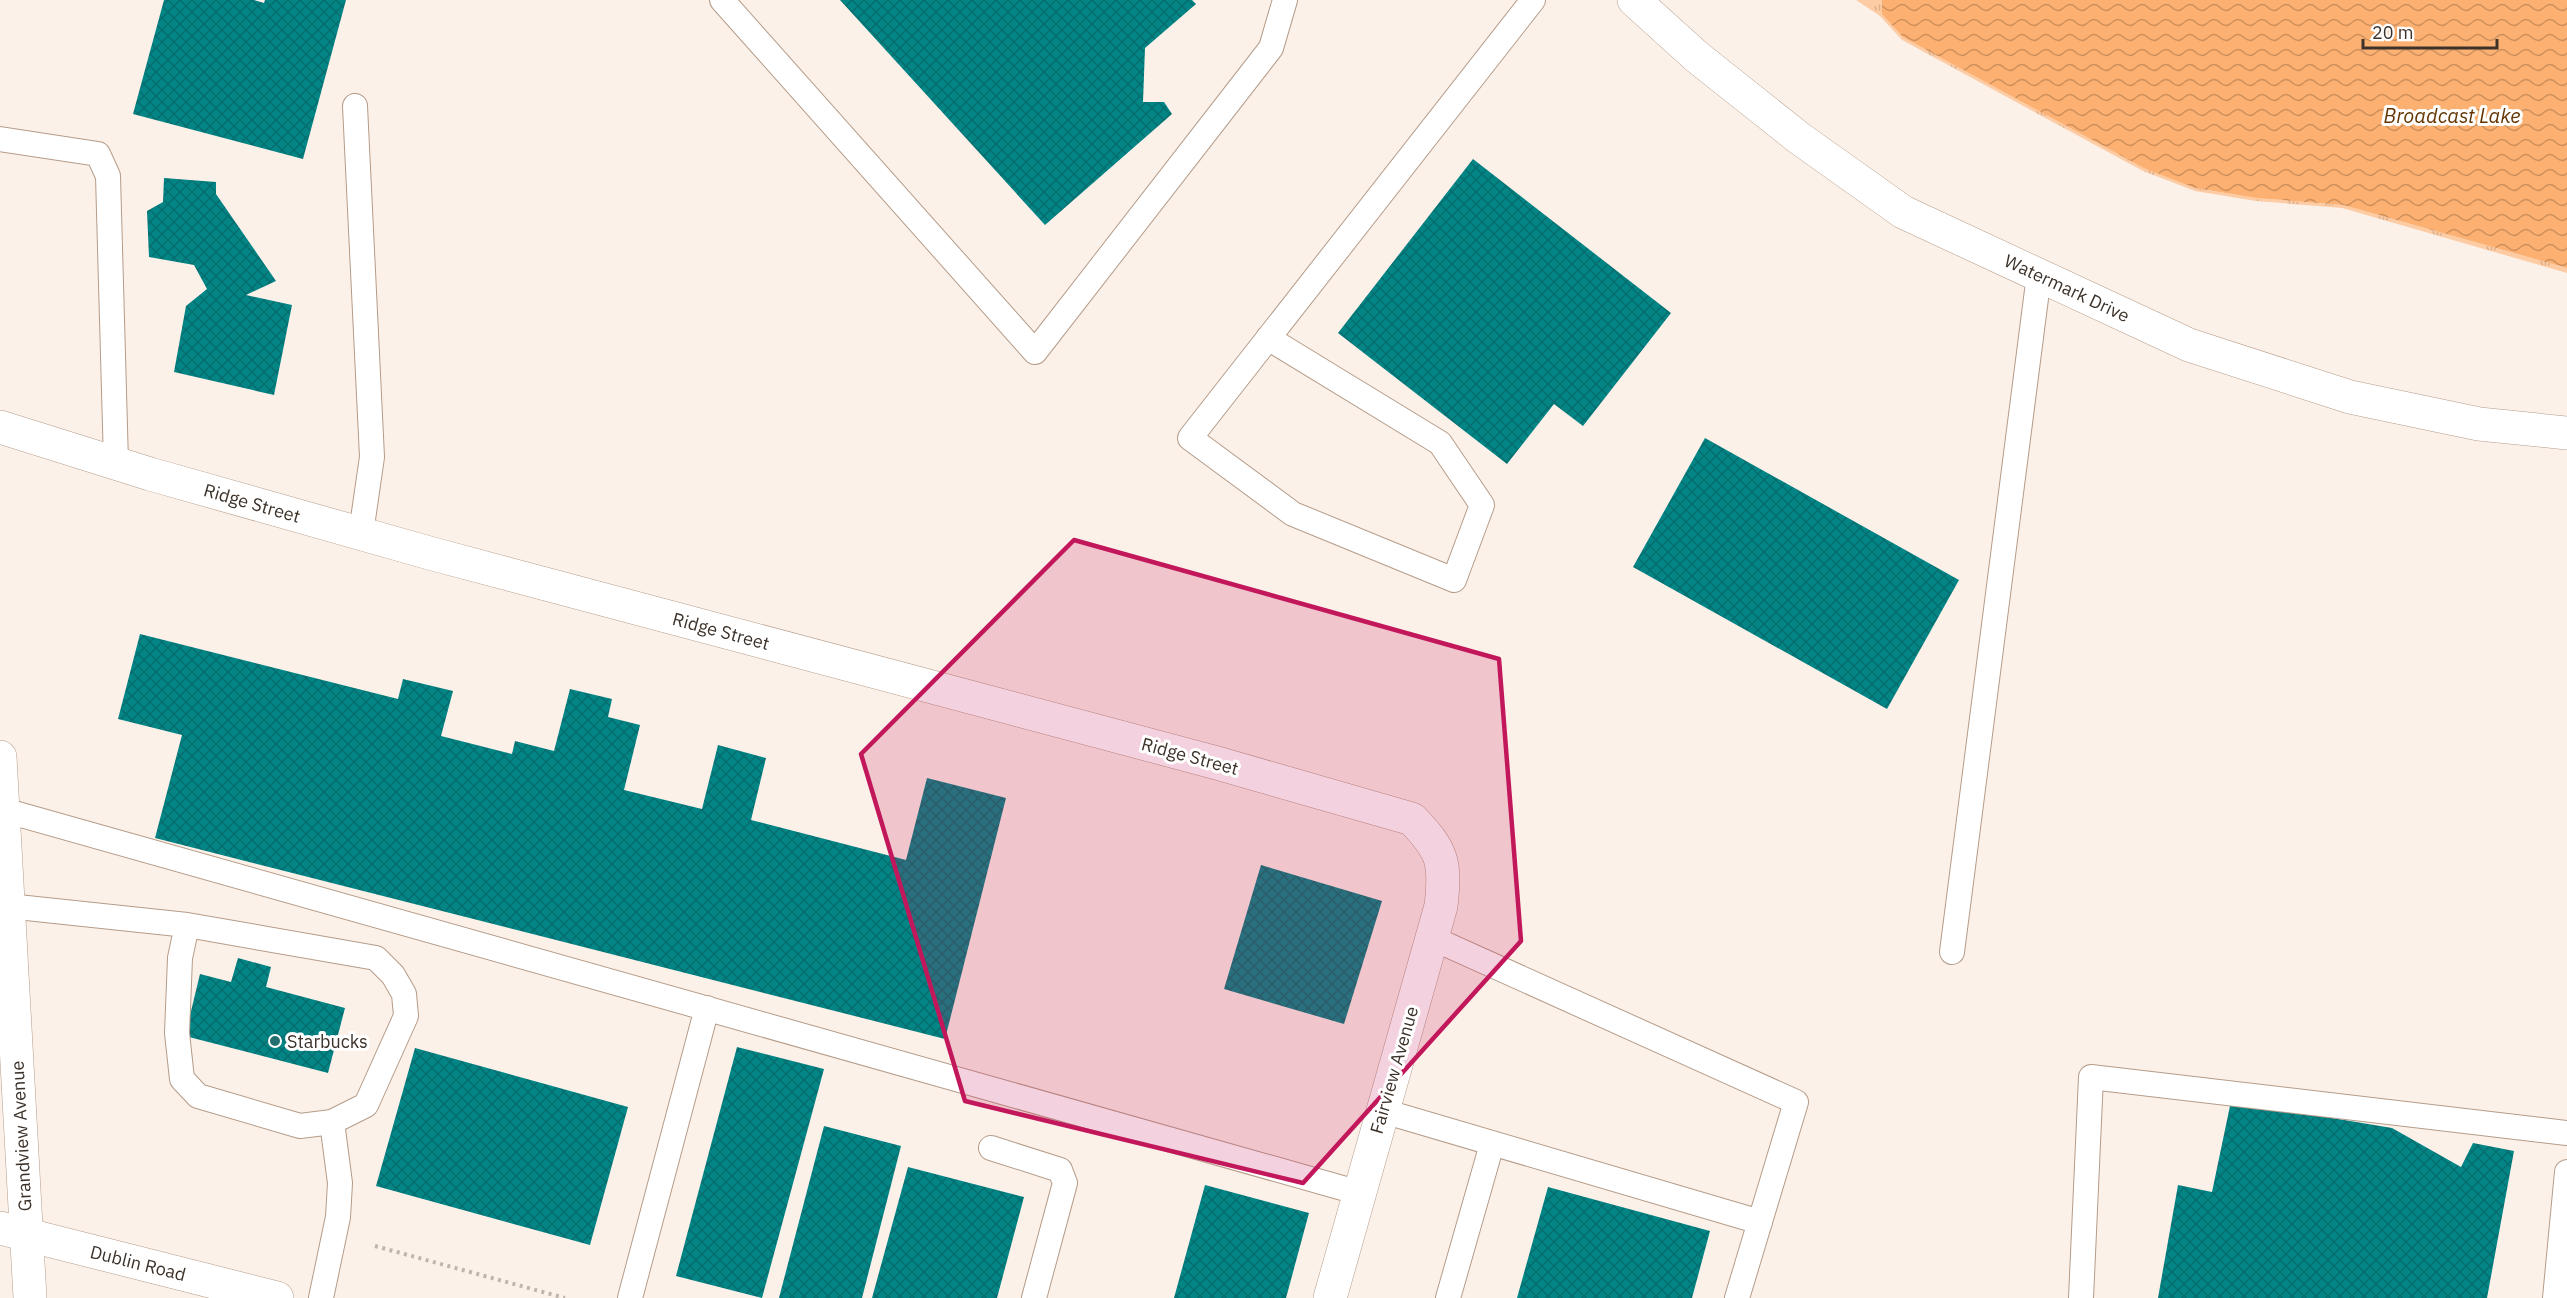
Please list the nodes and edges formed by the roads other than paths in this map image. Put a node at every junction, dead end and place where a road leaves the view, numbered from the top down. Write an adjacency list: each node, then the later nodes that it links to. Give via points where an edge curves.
1 (722, 0): 2 (lane, via 1035,352 1271,48)
2 (1285, 0)
3 (1533, 0): 8 (lane)
4 (1634, 0): 7 (street, Watermark Drive, via 1697,57 1799,138 1903,212)
5 (355, 106): 12 (lane, via 372,456)
6 (0, 139): 11 (lane, via 98,154 108,176)
7 (2038, 275): 10 (street, Watermark Drive, via 2189,345 2350,397 2479,424); 19 (lane)
8 (1268, 338): 8 (lane, via 1191,438 1293,514 1454,580 1482,505 1440,443)
9 (0, 426): 11 (street, Ridge Street)
10 (2567, 433)
11 (116, 463): 12 (street, Ridge Street)
12 (361, 533): 15 (street, Ridge Street, via 1381,809 1412,819)
13 (0, 758): 14 (street, Grandview Avenue)
14 (1, 809): 16 (street, Grandview Avenue); 20 (lane)
15 (1435, 842): 18 (street, Fairview Avenue, via 1445,873)
16 (9, 906): 17 (lane); 29 (street, Grandview Avenue)
17 (187, 926): 22 (lane, via 180,958 178,1023 182,1079 198,1096 300,1126); 22 (lane, via 376,958 393,975 404,994 406,1016 366,1105)
18 (1432, 938): 21 (street, Fairview Avenue); 28 (lane, via 1796,1102)
19 (1952, 952)
20 (707, 1008): 27 (lane); 33 (lane)
21 (1383, 1112): 24 (lane); 27 (street, Fairview Avenue)
22 (332, 1122): 32 (lane, via 340,1184 338,1217)
23 (2567, 1133): 38 (lane, via 2091,1077)
24 (1492, 1143): 28 (lane); 36 (lane)
25 (991, 1148): 34 (lane, via 1060,1170 1065,1183)
26 (2567, 1172): 39 (lane)
27 (1360, 1193): 35 (street, Fairview Avenue)
28 (1760, 1222): 37 (lane)
29 (13, 1231): 30 (street, Dublin Road); 31 (street, Grandview Avenue)
30 (258, 1296)
31 (30, 1298)
32 (321, 1298)
33 (630, 1298)
34 (1034, 1298)
35 (1330, 1298)
36 (1449, 1298)
37 (1737, 1298)
38 (2081, 1298)
39 (2556, 1298)

